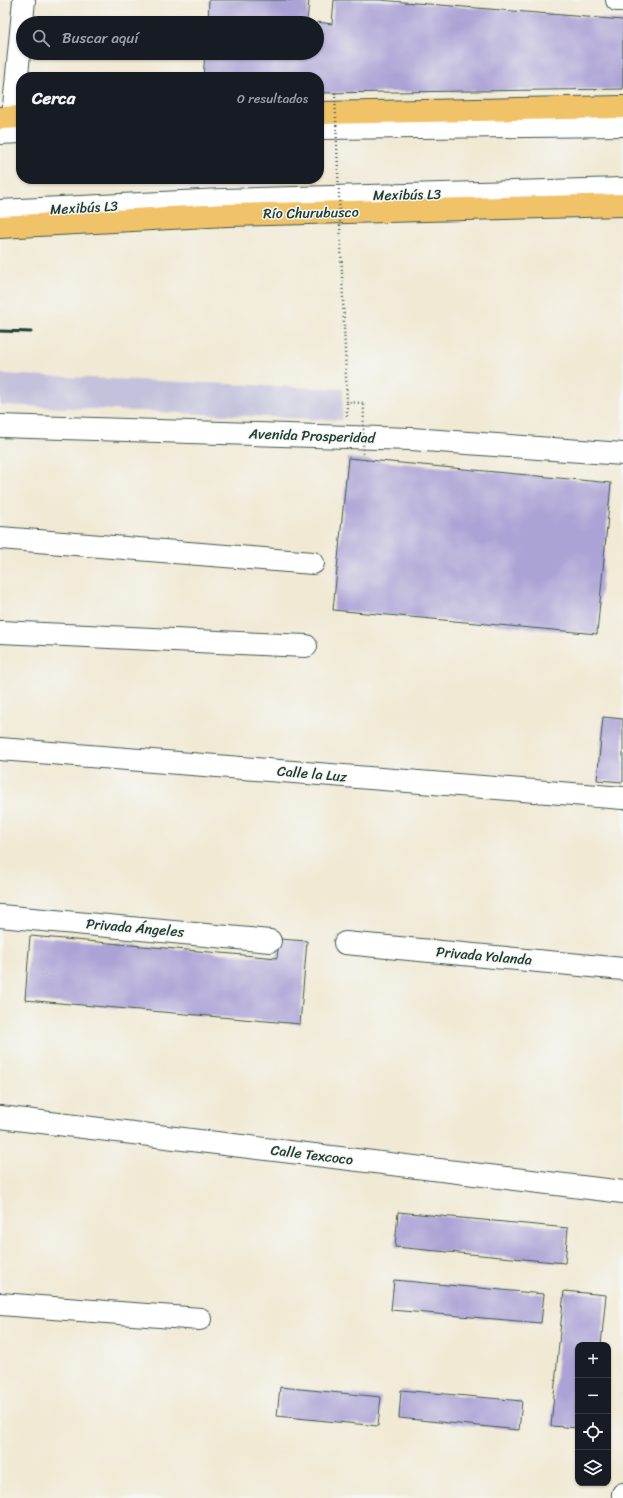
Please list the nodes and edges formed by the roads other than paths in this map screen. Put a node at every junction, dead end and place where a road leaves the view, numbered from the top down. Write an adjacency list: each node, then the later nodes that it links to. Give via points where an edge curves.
1 (24, 0): 4 (street)
2 (617, 0): 3 (street)
3 (623, 0)
4 (22, 16)
5 (18, 60): 6 (street)
6 (16, 72)
7 (16, 76): 10 (street)
8 (623, 107): 9 (main road)
9 (324, 113)
10 (11, 123)
11 (623, 125): 12 (street)
12 (324, 128)
13 (623, 190): 15 (street, Mexibús L3, via 222,200)
14 (623, 205): 16 (main road, Río Churubusco, via 227,215)
15 (0, 211)
16 (0, 227)
17 (0, 426): 18 (street, Avenida Prosperidad, via 411,438)
18 (623, 454)
19 (0, 538): 20 (street)
20 (312, 563)
21 (0, 632): 22 (street)
22 (306, 646)
23 (0, 749): 24 (street, Calle la Luz)
24 (623, 798)
25 (0, 916): 26 (street, Privada Ángeles)
26 (270, 941)
27 (345, 943): 28 (street, Privada Yolanda)
28 (623, 969)
29 (0, 1117): 30 (street, Calle Texcoco)
30 (623, 1192)
31 (0, 1304): 32 (street)
32 (200, 1319)
33 (623, 1494): 34 (street)
34 (623, 1498)

